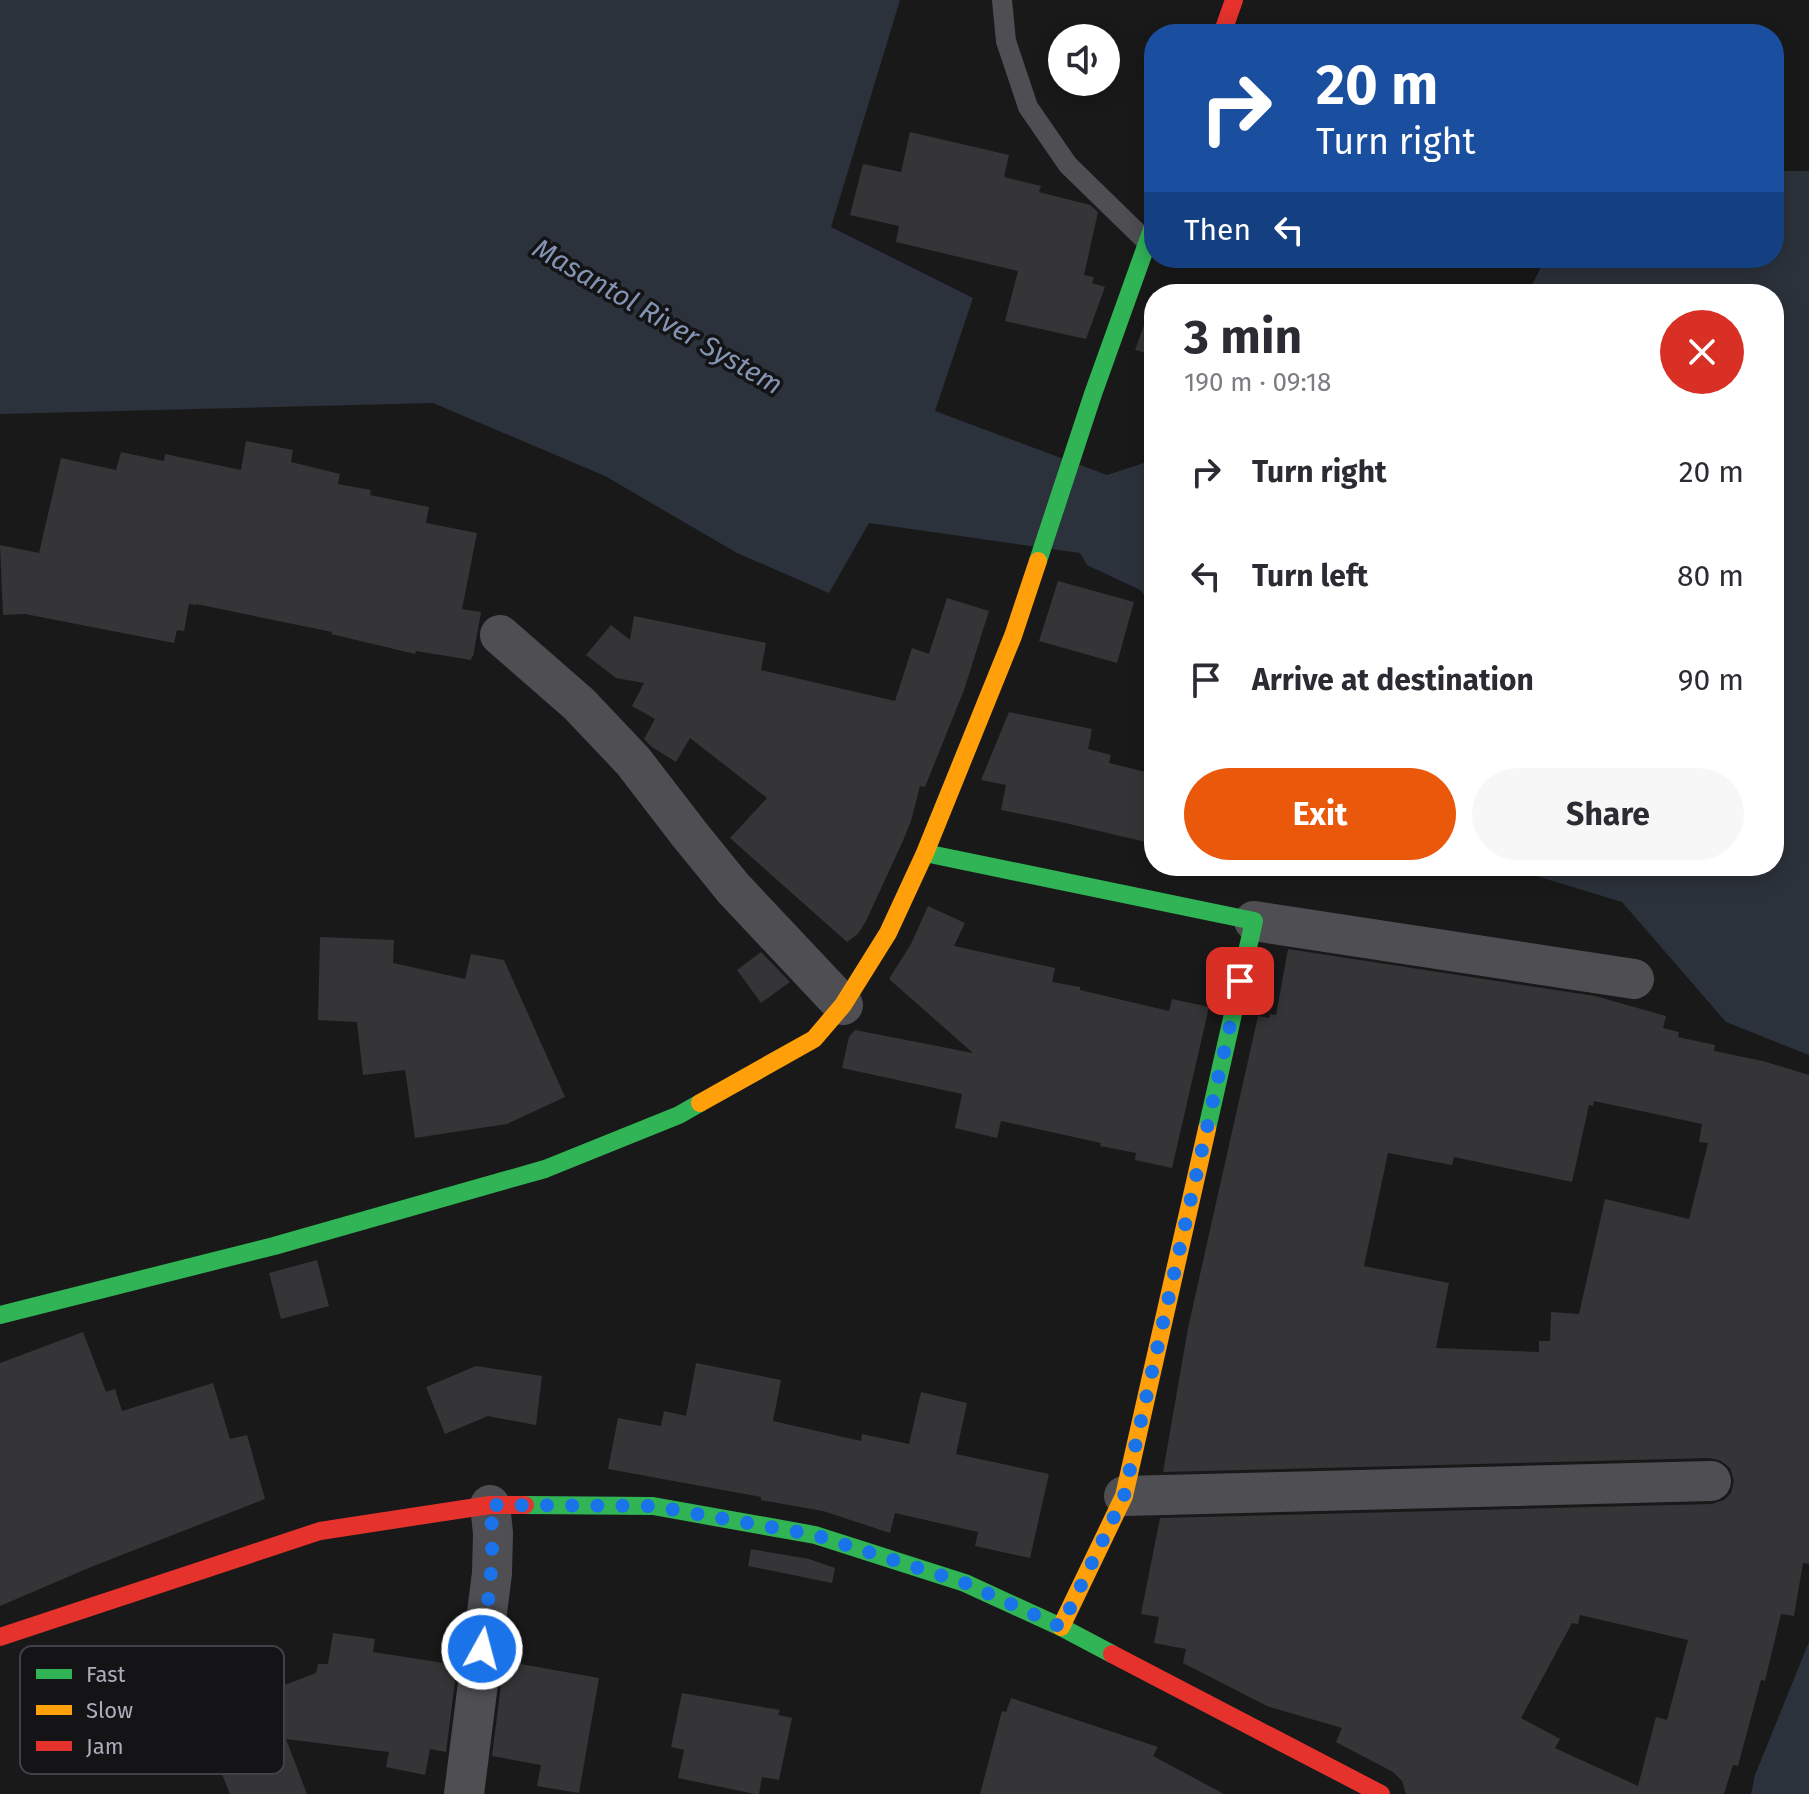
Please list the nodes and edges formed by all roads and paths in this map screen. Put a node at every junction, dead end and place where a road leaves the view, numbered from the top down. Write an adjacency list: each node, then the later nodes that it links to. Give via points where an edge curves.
1 (1002, 0): 4 (lane, via 1006,41 1028,107 1068,165)
2 (1234, 0): 3 (street)
3 (1226, 24)
4 (1144, 227)
5 (1144, 252): 7 (street, via 1013,636)
6 (500, 635): 10 (street, via 579,704 633,761 733,888)
7 (925, 853): 8 (street); 10 (street, via 888,933)
8 (1254, 921): 9 (street); 13 (street)
9 (1634, 979)
10 (843, 1005): 11 (street, via 814,1039 679,1115 545,1169 274,1246)
11 (0, 1315)
12 (1711, 1481): 13 (street)
13 (1124, 1496): 15 (street)
14 (490, 1505): 15 (street, via 653,1506 815,1535 965,1583); 16 (street, via 320,1531); 17 (street, via 492,1573)
15 (1061, 1627): 18 (street)
16 (0, 1637)
17 (464, 1794)
18 (1381, 1794)

